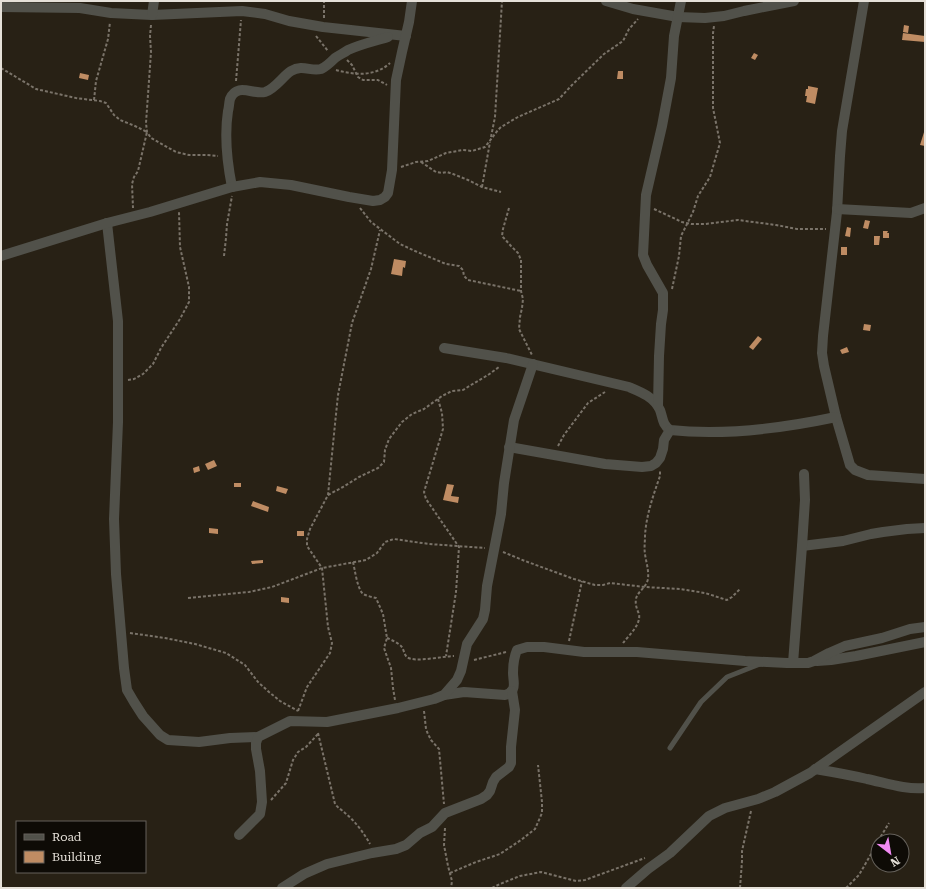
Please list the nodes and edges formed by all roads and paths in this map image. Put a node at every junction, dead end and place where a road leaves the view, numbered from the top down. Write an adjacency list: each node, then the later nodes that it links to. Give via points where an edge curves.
1 (154, 1): 13 (street)
2 (324, 1): 17 (path)
3 (412, 1): 19 (street)
4 (502, 1): 29 (path, via 495,117)
5 (606, 1): 10 (street)
6 (681, 1): 14 (street)
7 (794, 1): 15 (street)
8 (864, 1): 41 (street, via 842,131)
9 (1, 7): 12 (street, via 80,8)
10 (644, 10): 14 (street); 29 (path, via 622,43 604,54 559,99 501,127)
11 (242, 11): 13 (street); 16 (street); 26 (path)
12 (111, 13): 13 (street); 27 (path)
13 (152, 15): 28 (path)
14 (678, 17): 15 (street); 38 (street, via 671,78)
15 (716, 17): 44 (path, via 713,33 713,108 720,143 710,177 698,196)
16 (307, 24): 17 (street); 21 (path, via 331,55)
17 (323, 27): 18 (street)
18 (394, 35): 19 (street); 21 (street, via 349,50)
19 (406, 36): 20 (street)
20 (402, 52): 24 (path, via 375,72); 25 (street)
21 (338, 57): 22 (street); 24 (path, via 347,60)
22 (325, 67): 24 (path); 26 (street, via 316,70 298,68 265,92)
23 (1, 68): 27 (path, via 36,89)
24 (355, 74): 25 (path, via 363,80 378,80)
25 (396, 89): 32 (street)
26 (235, 92): 30 (street, via 230,99 227,119)
27 (94, 100): 28 (path, via 106,103 120,120)
28 (147, 132): 30 (path, via 151,138 176,152 219,156); 42 (path, via 138,171 132,184)
29 (491, 140): 31 (path, via 485,147 446,153); 34 (path)
30 (227, 161): 33 (street)
31 (421, 162): 32 (path, via 406,164); 34 (path, via 436,172 447,172)
32 (392, 170): 36 (street, via 385,197 373,201)
33 (232, 187): 36 (street, via 260,182 291,185); 37 (street); 48 (path)
34 (482, 187): 35 (path)
35 (501, 192)
36 (349, 197): 45 (path)
37 (178, 203): 42 (street); 54 (path, via 180,248 189,287 189,302 153,364 134,379)
38 (645, 205): 44 (path); 57 (street, via 643,255 662,293 663,301)
39 (509, 208): 49 (path, via 502,236 521,260)
40 (925, 208): 41 (street, via 911,213)
41 (837, 209): 46 (street)
42 (134, 216): 43 (street)
43 (107, 223): 47 (street); 54 (street, via 118,321)
44 (687, 223): 46 (path, via 705,224 738,220 797,229); 50 (path, via 681,236)
45 (380, 230): 49 (path, via 414,251 446,264 459,266 468,280); 65 (path, via 371,269 352,323 338,395)
46 (835, 230): 58 (street, via 822,353)
47 (1, 256)
48 (224, 256)
49 (520, 291): 53 (path, via 523,299 519,330)
50 (671, 292)
51 (444, 348): 52 (street)
52 (506, 358): 53 (street); 56 (path, via 488,375 462,390 452,391)
53 (534, 364): 55 (street); 60 (street, via 514,420)
54 (118, 381): 77 (street, via 114,518)
55 (618, 384): 57 (street, via 646,395); 61 (path, via 588,403 564,435)
56 (438, 399): 65 (path, via 402,422 389,439 384,462 378,468); 68 (path, via 443,429 424,492 429,505)
57 (658, 406): 59 (street, via 662,420)
58 (836, 417): 59 (street, via 747,430); 64 (street, via 850,465 855,470 868,475)
59 (670, 430): 62 (street, via 664,440)
60 (509, 447): 61 (street); 69 (street)
61 (554, 455): 62 (street, via 642,468 651,466)
62 (660, 458): 73 (path, via 660,476 647,519 645,536 648,578)
63 (804, 474): 67 (street)
64 (925, 479)
65 (328, 495): 71 (path, via 307,538 308,546)
66 (925, 528): 67 (street, via 883,532 843,541)
67 (802, 546): 87 (street)
68 (459, 547): 69 (path); 70 (path, via 394,539 385,542 377,553 366,560); 83 (path, via 456,592)
69 (494, 549): 72 (path); 84 (street, via 483,619 467,644)
70 (353, 562): 71 (path); 78 (path, via 363,593 376,598 378,602)
71 (322, 568): 75 (path, via 249,592); 93 (path, via 332,643 330,653 307,687)
72 (582, 581): 73 (path, via 595,585 610,583); 81 (path)
73 (645, 587): 74 (path, via 680,589 727,600); 82 (path, via 636,599 639,621)
74 (740, 589)
75 (188, 598)
76 (925, 627): 85 (street, via 845,646)
77 (121, 632): 93 (path, via 195,644 226,653 245,665 258,682 280,701); 95 (street, via 128,690 143,716 160,735 168,740 199,742)
78 (387, 638): 83 (path, via 402,647 409,659); 92 (path, via 384,648 391,668 394,699)
79 (925, 642): 85 (street, via 856,656)
80 (518, 650): 81 (street, via 544,647); 84 (path); 88 (street, via 514,657)
81 (567, 650): 82 (street)
82 (614, 652): 86 (street)
83 (446, 656): 84 (path)
84 (463, 659): 90 (street, via 457,680)
85 (814, 661): 87 (street)
86 (766, 662): 87 (street); 96 (lane, via 727,677 701,702)
87 (793, 663)
88 (512, 691): 90 (street, via 505,695 464,692); 102 (street, via 515,710 509,767 496,777 487,795)
89 (925, 692): 98 (street)
90 (444, 695): 91 (street)
91 (420, 703): 92 (street); 102 (path, via 428,734 439,749)
92 (398, 708): 94 (street, via 327,722)
93 (298, 711): 94 (path)
94 (313, 722): 95 (street, via 290,721)
95 (258, 738): 105 (street, via 256,749 262,802 260,814)
96 (670, 748)
97 (538, 765): 109 (path, via 542,813 535,829 500,854)
98 (815, 769): 99 (street, via 911,788); 100 (street)
99 (925, 788)
100 (758, 799): 113 (street, via 725,808 709,816 670,853); 114 (path, via 751,812 742,851)
101 (271, 801): 106 (path, via 286,783 298,752 318,734 336,804 366,836)
102 (445, 813): 106 (street, via 432,827 406,845); 109 (path, via 444,845)
103 (889, 824): 104 (path)
104 (883, 833)
105 (239, 834)
106 (372, 853): 110 (street, via 327,864)
107 (651, 856): 112 (path, via 584,880 541,872 520,876)
108 (870, 856): 115 (path, via 860,875)
109 (450, 873): 111 (path)
110 (282, 888)
111 (451, 888)
112 (492, 888)
113 (626, 888)
114 (740, 888)
115 (846, 888)

